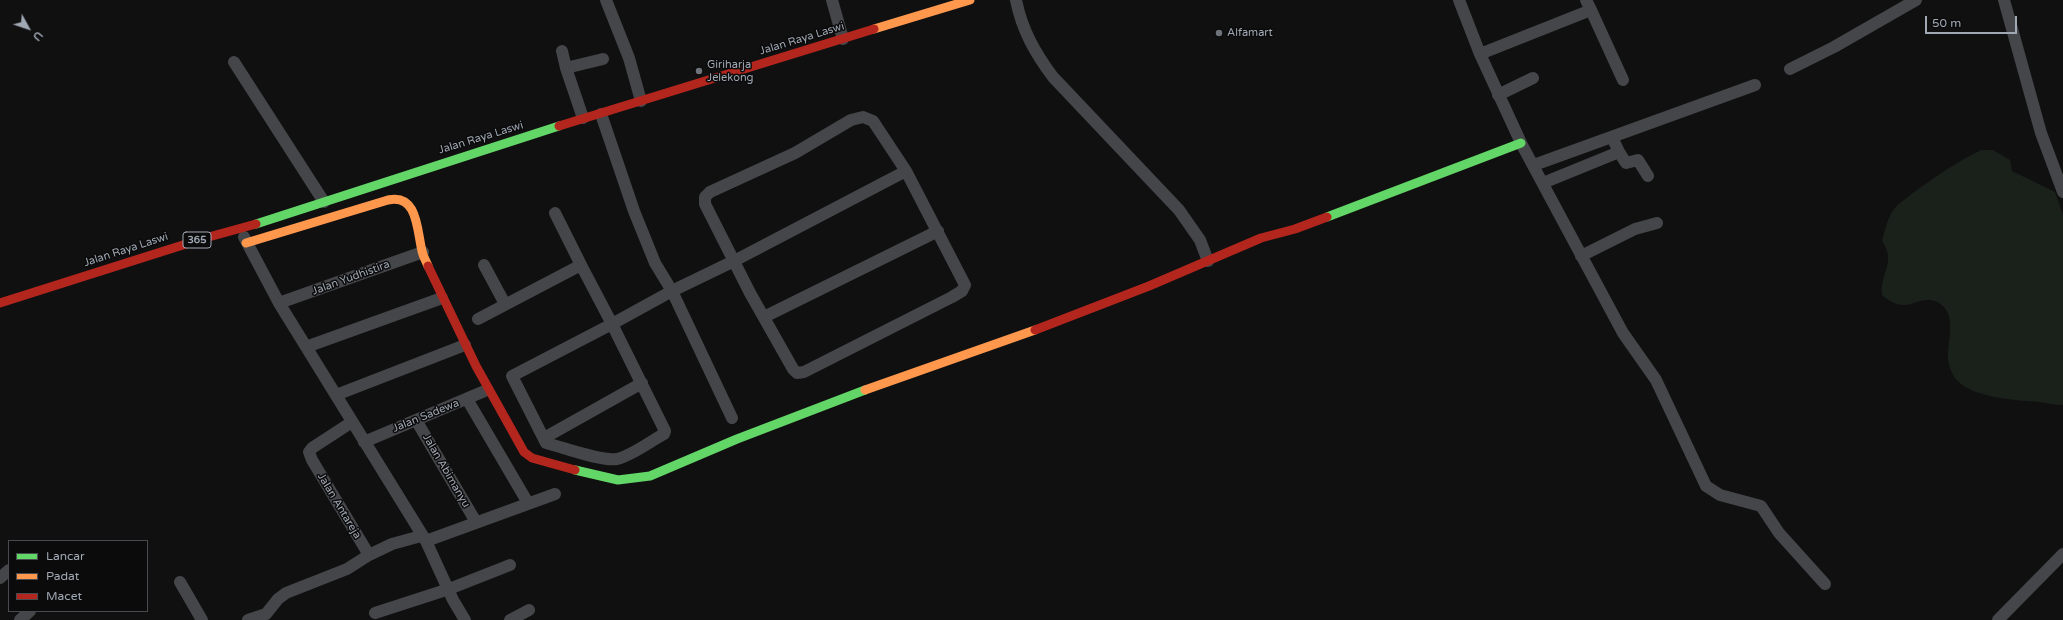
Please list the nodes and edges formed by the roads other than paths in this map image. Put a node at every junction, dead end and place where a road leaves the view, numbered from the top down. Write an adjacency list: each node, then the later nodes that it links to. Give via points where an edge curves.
1 (606, 0): 20 (street, via 629,58)
2 (832, 0): 9 (street)
3 (970, 0): 9 (street, Jalan Raya Laswi / 365)
4 (1016, 0): 41 (street, via 1027,37 1053,77 1179,210 1200,240)
5 (1459, 0): 11 (street)
6 (1916, 0): 15 (street)
7 (2004, 0): 29 (street, via 2041,134)
8 (1588, 5): 11 (street); 17 (street)
9 (843, 39): 20 (street, Jalan Raya Laswi / 365)
10 (562, 51): 14 (street)
11 (1480, 54): 19 (street)
12 (602, 58): 14 (street)
13 (234, 62): 30 (street)
14 (566, 68): 21 (street)
15 (1790, 69)
16 (1534, 78): 19 (street)
17 (1623, 80)
18 (1755, 85): 22 (street)
19 (1498, 95): 23 (street)
20 (641, 101): 21 (street, Jalan Raya Laswi / 365)
21 (592, 116): 30 (street, Jalan Raya Laswi / 365); 44 (street, via 616,156 655,263)
22 (1612, 137): 24 (street); 25 (street)
23 (1521, 143): 25 (street); 41 (street, via 1381,198 1295,229 1261,238)
24 (1620, 152): 27 (street, via 1626,163 1638,160); 28 (street)
25 (1534, 165): 28 (street)
26 (906, 171): 35 (street); 40 (street); 40 (street, via 873,121 862,117 851,120 795,153 710,192 705,197 706,204)
27 (1648, 176)
28 (1543, 183): 39 (street)
29 (2063, 192)
30 (324, 202): 32 (street, Jalan Raya Laswi / 365)
31 (555, 213): 43 (street)
32 (260, 222): 34 (street, Jalan Raya Laswi / 365); 36 (street)
33 (1657, 223): 39 (street, via 1635,229)
34 (240, 229): 37 (street); 46 (street, Jalan Raya Laswi / 365)
35 (938, 231): 49 (street); 49 (street, via 963,278 965,285 962,290 804,372 797,373 793,369)
36 (266, 237): 37 (street); 38 (street, via 396,198 403,200 411,210 417,223)
37 (246, 243): 47 (street)
38 (423, 252): 45 (street); 47 (street, Jalan Yudhistira)
39 (1581, 256): 73 (street, via 1632,348 1656,380 1706,486 1720,495 1761,506 1779,533)
40 (734, 261): 44 (street); 49 (street)
41 (1208, 261): 55 (street, via 1025,334 752,433 650,476 618,480 532,458 524,452)
42 (484, 265): 48 (street)
43 (581, 265): 48 (street); 51 (street)
44 (672, 291): 51 (street); 58 (street)
45 (442, 298): 52 (street); 53 (street)
46 (0, 303)
47 (279, 303): 53 (street)
48 (505, 304): 50 (street)
49 (764, 317)
50 (478, 319)
51 (612, 324): 54 (street); 61 (street, via 512,376)
52 (465, 345): 55 (street); 56 (street)
53 (306, 348): 56 (street)
54 (642, 383): 61 (street); 61 (street, via 665,431 631,453 614,459 583,454 546,443)
55 (488, 390): 57 (street, Jalan Sadewa)
56 (336, 395): 60 (street)
57 (467, 399): 59 (street, Jalan Sadewa); 64 (street)
58 (732, 418)
59 (416, 420): 62 (street, Jalan Sadewa); 65 (street, Jalan Abimanyu)
60 (352, 422): 62 (street); 68 (street, Jalan Antareja, via 309,452)
61 (544, 438)
62 (364, 442): 66 (street)
63 (555, 494): 64 (street)
64 (528, 503): 65 (street)
65 (476, 522): 66 (street)
66 (423, 539): 68 (street, via 392,544); 74 (street)
67 (2063, 554): 83 (street)
68 (369, 555): 80 (street, via 347,568 286,593 266,614)
69 (510, 565): 74 (street)
70 (8, 571): 71 (street)
71 (0, 578)
72 (180, 582): 79 (street)
73 (1825, 584)
74 (449, 589): 77 (street); 81 (street)
75 (529, 610): 82 (street)
76 (29, 612): 78 (street)
77 (375, 613)
78 (20, 620)
79 (202, 620)
80 (248, 620)
81 (465, 620)
82 (510, 620)
83 (1998, 620)

